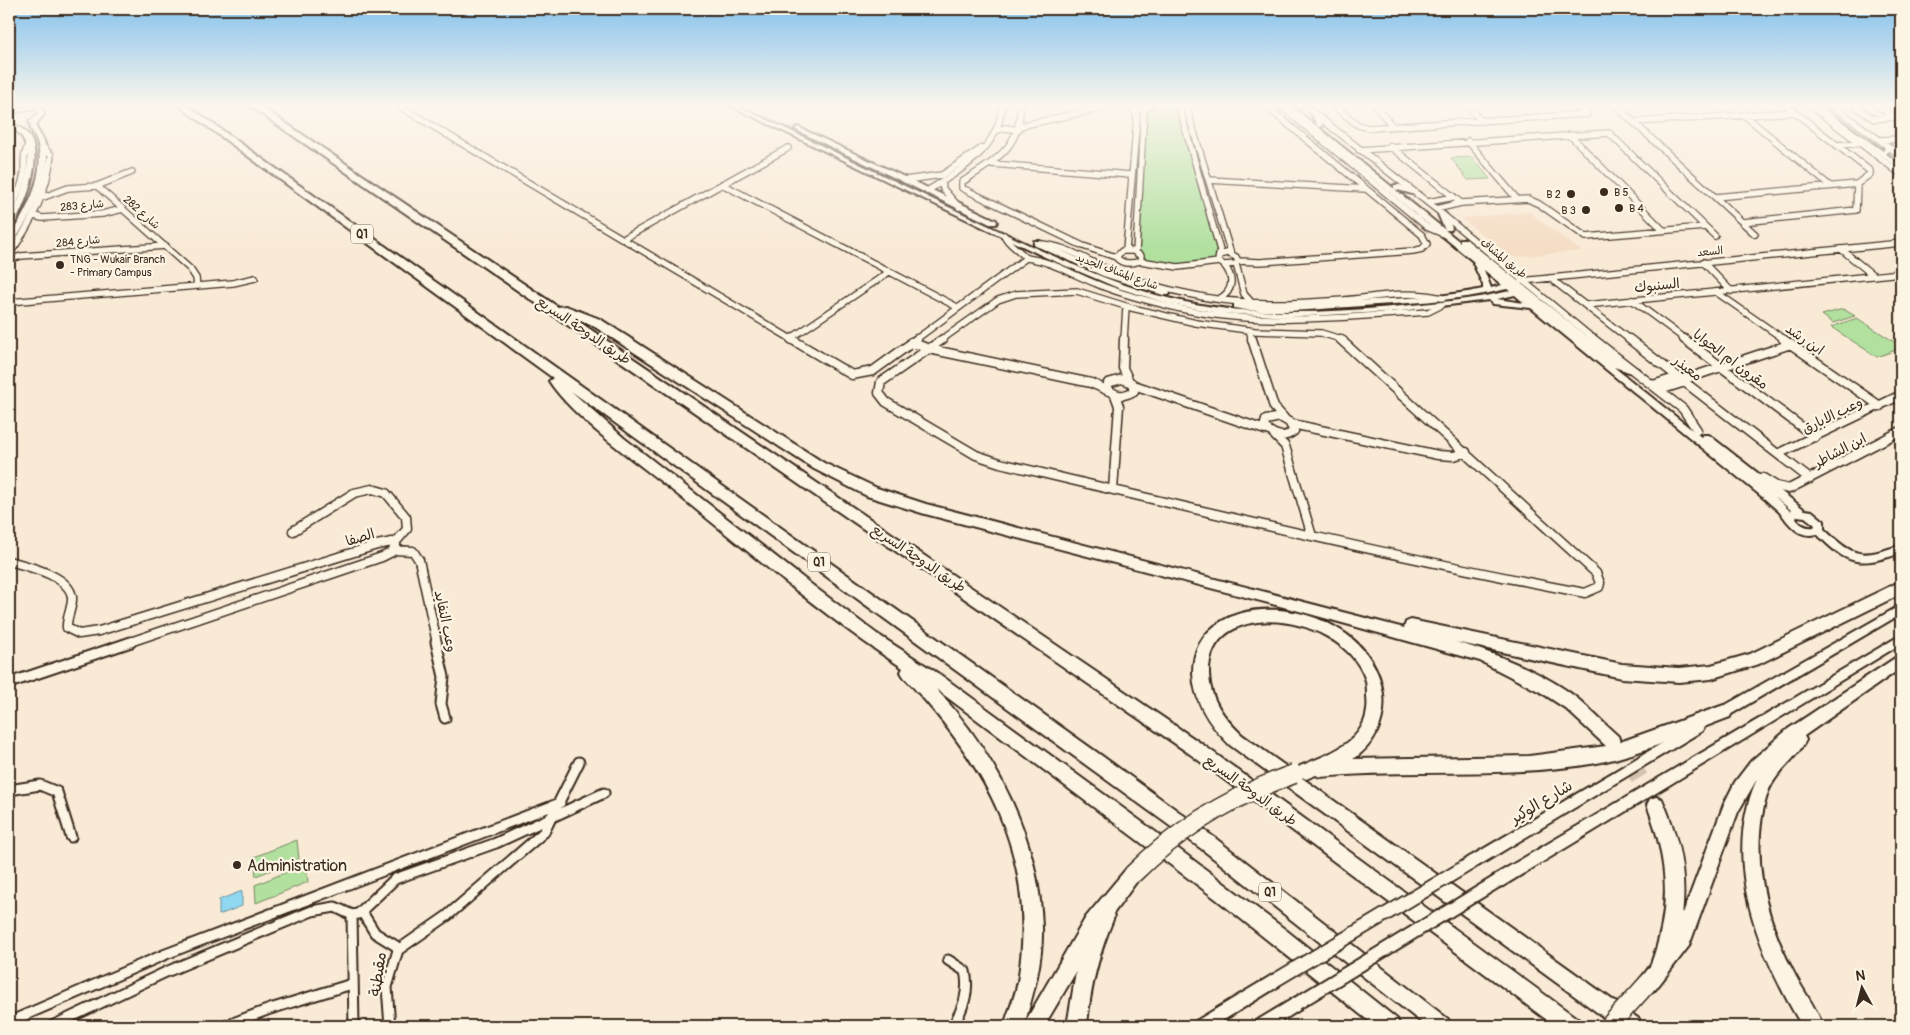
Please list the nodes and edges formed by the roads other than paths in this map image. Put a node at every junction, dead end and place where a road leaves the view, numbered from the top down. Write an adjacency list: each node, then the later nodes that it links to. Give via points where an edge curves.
1 (24, 154): 48 (street)
2 (31, 154): 67 (street, via 22,203)
3 (41, 154): 76 (street, via 39,185)
4 (50, 154): 46 (street, via 50,177)
5 (250, 154): 130 (highway, Q1)
6 (326, 154): 117 (highway, طريق الدوحة السريع)
7 (480, 154): 75 (street)
8 (776, 154): 40 (street)
9 (835, 154): 73 (street, شارع المشاف الجديد)
10 (851, 154): 37 (street, شارع المشاف الجديد)
11 (973, 154): 37 (street, via 942,175)
12 (979, 154): 39 (street, via 973,162)
13 (1001, 154): 32 (street)
14 (1133, 154): 36 (street)
15 (1143, 154): 83 (street)
16 (1193, 154): 85 (street)
17 (1200, 154): 38 (street)
18 (1325, 154): 47 (street)
19 (1340, 154): 44 (street, طريق المشاف)
20 (1349, 154): 70 (street, طريق المشاف)
21 (1356, 154): 45 (street, طريق المشاف)
22 (1365, 154): 51 (street, طريق المشاف)
23 (1400, 154): 53 (street)
24 (1479, 154): 56 (street)
25 (1589, 154): 69 (street)
26 (1631, 154): 68 (street)
27 (1669, 154): 54 (street)
28 (1792, 154): 43 (street)
29 (1850, 154): 41 (street, via 1870,171)
30 (1875, 154): 35 (street)
31 (1884, 154): 33 (street)
32 (992, 164): 36 (street); 88 (street, via 963,181 962,188 1083,246)
33 (1901, 168)
34 (132, 172): 42 (street)
35 (1901, 174)
36 (1131, 175): 82 (street)
37 (906, 180): 50 (street, شارع المشاف الجديد)
38 (1208, 180): 47 (street); 86 (street)
39 (942, 182): 50 (street); 59 (street, via 943,189)
40 (722, 184): 75 (street); 98 (street)
41 (1858, 184): 43 (street); 65 (street, via 1856,210)
42 (97, 186): 49 (street); 60 (street, شارع 282)
43 (1830, 186): 54 (street)
44 (1381, 187): 47 (street); 70 (street, طريق المشاف, via 1427,227)
45 (1397, 187): 51 (street); 70 (street, طريق المشاف)
46 (44, 189): 49 (street); 55 (street)
47 (1367, 189): 94 (street, via 1425,238 1425,247 1413,251)
48 (20, 190): 52 (street); 62 (street)
49 (56, 191): 55 (street)
50 (927, 191): 59 (street, شارع المشاف الجديد)
51 (1416, 193): 57 (street, طريق المشاف)
52 (9, 196)
53 (1454, 197): 57 (street); 58 (street)
54 (1715, 197): 65 (street)
55 (41, 198): 63 (street)
56 (1516, 198): 58 (street); 69 (street, via 1539,204 1586,237)
57 (1428, 202): 61 (street, طريق المشاف)
58 (1461, 203): 61 (street)
59 (959, 206): 78 (street, شارع المشاف الجديد)
60 (123, 209): 64 (street, شارع 283, via 102,214); 71 (street, شارع 282)
61 (1439, 211): 70 (street); 104 (street, طريق المشاف)
62 (9, 214)
63 (34, 216): 64 (street, شارع 283); 66 (street)
64 (42, 218): 66 (street, شارع 283)
65 (1743, 222): 72 (street)
66 (29, 225): 76 (street)
67 (9, 226)
68 (1705, 227): 69 (street); 74 (street)
69 (1664, 230)
70 (1449, 232): 92 (street, طريق المشاف); 104 (street, طريق المشاف)
71 (153, 234): 79 (street, شارع 284); 80 (street, شارع 282)
72 (1755, 234)
73 (1004, 235): 89 (street, via 1007,242); 97 (street, شارع المشاف الجديد)
74 (1715, 236)
75 (623, 239): 125 (street)
76 (13, 241): 84 (street)
77 (1901, 243): 81 (street, السعد)
78 (1038, 244): 110 (street, via 1052,244 1102,268 1153,285); 112 (street, شارع المشاف الجديد, via 1138,285 1226,305 1306,308)
79 (135, 246): 80 (street, شارع 284); 87 (street, شارع 284)
80 (166, 246): 103 (street, شارع 282, via 193,272)
81 (1841, 249): 93 (street, السعد); 100 (street)
82 (1126, 250): 83 (street); 88 (street)
83 (1136, 252): 91 (street, via 1141,256)
84 (10, 254): 87 (street, شارع 284)
85 (1221, 254): 86 (street); 95 (street, via 1217,257)
86 (1231, 254): 94 (street)
87 (21, 256): 90 (street, شارع 284)
88 (1116, 256): 91 (street, via 1126,264)
89 (1026, 258): 96 (street, via 1040,259); 119 (street)
90 (9, 260)
91 (1140, 261): 95 (street, via 1183,268)
92 (1476, 261): 104 (street, طريق المشاف); 106 (street, via 1487,284)
93 (1703, 262): 102 (street, السعد); 105 (street)
94 (1237, 263): 95 (street); 116 (street, via 1241,288)
95 (1222, 264): 110 (street, via 1231,274 1232,288)
96 (1057, 266): 97 (street); 108 (street)
97 (1069, 266): 112 (street, شارع المشاف الجديد, via 1149,296 1249,314 1300,316)
98 (889, 272): 119 (street); 125 (street)
99 (1901, 273): 100 (street, السنبوك)
100 (1874, 276): 105 (street, السنبوك)
101 (255, 278): 103 (street, via 238,283)
102 (1550, 278): 104 (street, السعد); 118 (street, معيذر)
103 (197, 286): 114 (street)
104 (1517, 287): 106 (street, شارع المشاف الجديد); 113 (street, شارع المشاف الجديد); 121 (street, طريق المشاف); 129 (street, طريق المشاف); 133 (street, طريق المشاف)
105 (1731, 290): 107 (street, السنبوك)
106 (1487, 292): 112 (street, شارع المشاف الجديد)
107 (1716, 292): 111 (street, السنبوك); 127 (street, ابن رشد)
108 (1122, 293): 109 (street); 115 (street, via 1120,299)
109 (1137, 298): 120 (street); 122 (street)
110 (1219, 299): 116 (street)
111 (1632, 300): 118 (street, السنبوك); 131 (street, مقرون ام الحوايا)
112 (1442, 301): 113 (street, شارع المشاف الجديد); 116 (street, via 1421,293 1298,304); 123 (street, via 1433,310 1423,312)
113 (1482, 301): 121 (street)
114 (9, 302)
115 (1113, 302): 120 (street); 128 (street, via 1077,291 1009,295)
116 (1252, 303)
117 (547, 304): 171 (highway, via 596,322 819,466 872,492 926,509); 208 (highway, طريق الدوحة السريع, via 1196,749)
118 (1586, 305): 134 (street, معيذر)
119 (957, 307): 126 (street)
120 (1129, 307): 124 (street, via 1190,322); 132 (street)
121 (1533, 307): 163 (street, طريق المشاف)
122 (1240, 318): 123 (street); 124 (street)
123 (1256, 319): 124 (street)
124 (1249, 330): 146 (street); 156 (street, via 1321,332 1344,340)
125 (790, 339): 126 (street, via 844,372 856,375 873,371)
126 (911, 342): 128 (street)
127 (1791, 344): 131 (street); 145 (street, ابن رشد)
128 (929, 349): 136 (street); 159 (street, via 882,382 878,390 882,398 982,458)
129 (1611, 361): 133 (street); 149 (street, طريق المشاف)
130 (540, 364): 174 (highway, via 593,418); 207 (highway, Q1, via 1096,761 1216,850)
131 (1721, 367): 134 (street); 153 (street, مقرون ام الحوايا)
132 (1123, 368): 135 (street); 137 (street)
133 (1635, 371): 138 (street, طريق المشاف)
134 (1682, 379): 138 (street); 139 (street); 157 (street, معيذر)
135 (1113, 380): 136 (street); 137 (street); 141 (street, via 1108,385)
136 (1091, 383): 141 (street)
137 (1131, 383): 140 (street); 142 (street, via 1134,391)
138 (1653, 385): 139 (street, طريق المشاف)
139 (1660, 390): 149 (street, طريق المشاف, via 1684,409)
140 (1151, 392): 142 (street); 148 (street, via 1249,423)
141 (1112, 393): 142 (street); 144 (street)
142 (1129, 395): 144 (street)
143 (1899, 398): 145 (street, وعب الابارق)
144 (1119, 406): 159 (street)
145 (1880, 406): 153 (street, وعب الابارق)
146 (1274, 407): 147 (street); 148 (street)
147 (1284, 418): 148 (street); 150 (street)
148 (1266, 424): 152 (street)
149 (1697, 430): 155 (street, طريق المشاف)
150 (1291, 431): 152 (street); 154 (street); 156 (street, via 1308,428 1438,455 1454,456)
151 (1901, 431): 158 (street, ابن الشاطر)
152 (1274, 436): 154 (street)
153 (1815, 437): 157 (street, وعب الابارق)
154 (1285, 446): 166 (street)
155 (1721, 449): 160 (street, via 1773,484); 161 (street, طريق المشاف)
156 (1466, 452): 166 (street, via 1596,573 1600,583 1596,590 1579,592)
157 (1778, 454): 158 (street, معيذر)
158 (1810, 479): 160 (street, ابن الشاطر)
159 (1113, 490): 166 (street)
160 (1789, 490): 161 (street)
161 (1786, 500): 162 (street, طريق المشاف)
162 (1802, 512): 163 (street); 164 (street, طريق المشاف, via 1818,521)
163 (1790, 517): 164 (street, طريق المشاف, via 1791,522 1802,530)
164 (1819, 530): 168 (street, via 1838,548 1862,559 1876,558)
165 (292, 531): 167 (street, via 354,493 372,489 386,493 406,517 407,529)
166 (1312, 536)
167 (394, 546): 169 (street, الصفا, via 377,544 89,634 67,628 72,597 65,585 55,577); 176 (street, الصفا, via 382,557); 178 (street, وعب النفايد, via 413,551 419,560 444,677 441,704)
168 (1901, 548)
169 (9, 561)
170 (1901, 587): 171 (highway, via 1754,659 1710,672 1679,675 1622,671)
171 (1300, 605): 180 (highway, via 1452,646 1504,664 1570,703)
172 (1901, 610): 177 (street, شارع الوكير)
173 (1901, 639): 205 (street, bridge)
174 (889, 652): 201 (highway, via 958,724 996,784 1024,856 1034,924 1029,981); 206 (highway, via 936,681 1203,877)
175 (1901, 660): 179 (highway)
176 (9, 684)
177 (1724, 712): 182 (highway, via 1646,742 1598,755 1550,760 1350,767); 204 (street, شارع الوكير, bridge)
178 (445, 718)
179 (1816, 721): 193 (highway, via 1774,749 1741,788 1682,938); 211 (highway, via 1768,775 1760,792 1751,830 1752,870 1760,913 1783,972)
180 (1612, 741)
181 (579, 762): 185 (street)
182 (1300, 773): 189 (highway, bridge, via 1259,786 1201,815 1168,839 1133,874); 210 (highway, via 1348,753 1362,742 1370,730 1376,699 1368,669 1346,642 1325,627 1304,618 1267,614 1240,619 1215,636 1201,662 1203,693 1218,722 1244,747)
183 (9, 790): 188 (street, via 44,785 52,787)
184 (604, 793): 187 (street)
185 (560, 803): 187 (street); 195 (street, via 166,954)
186 (1656, 805): 193 (highway, via 1669,840 1676,905 1670,931)
187 (551, 819): 190 (street, via 496,843 395,879); 191 (street, via 544,832 470,898)
188 (71, 837)
189 (1111, 903): 202 (highway, via 1078,947); 203 (highway, via 1088,957)
190 (357, 914): 191 (street, مقيطنة); 194 (street, مقيطنة); 196 (street, via 335,907 312,911 166,972)
191 (398, 950): 199 (street, مقيطنة, via 387,987)
192 (948, 960): 200 (street, via 965,971 968,980 962,1010)
193 (1652, 976): 209 (highway, bridge)
194 (352, 984): 197 (street); 198 (street, مقيطنة)
195 (9, 1022)
196 (52, 1026)
197 (225, 1026)
198 (354, 1026)
199 (390, 1026)
200 (953, 1026)
201 (1014, 1026)
202 (1033, 1026)
203 (1077, 1026)
204 (1201, 1026)
205 (1261, 1026)
206 (1390, 1026)
207 (1441, 1026)
208 (1572, 1026)
209 (1609, 1026)
210 (1632, 1026)
211 (1813, 1026)

